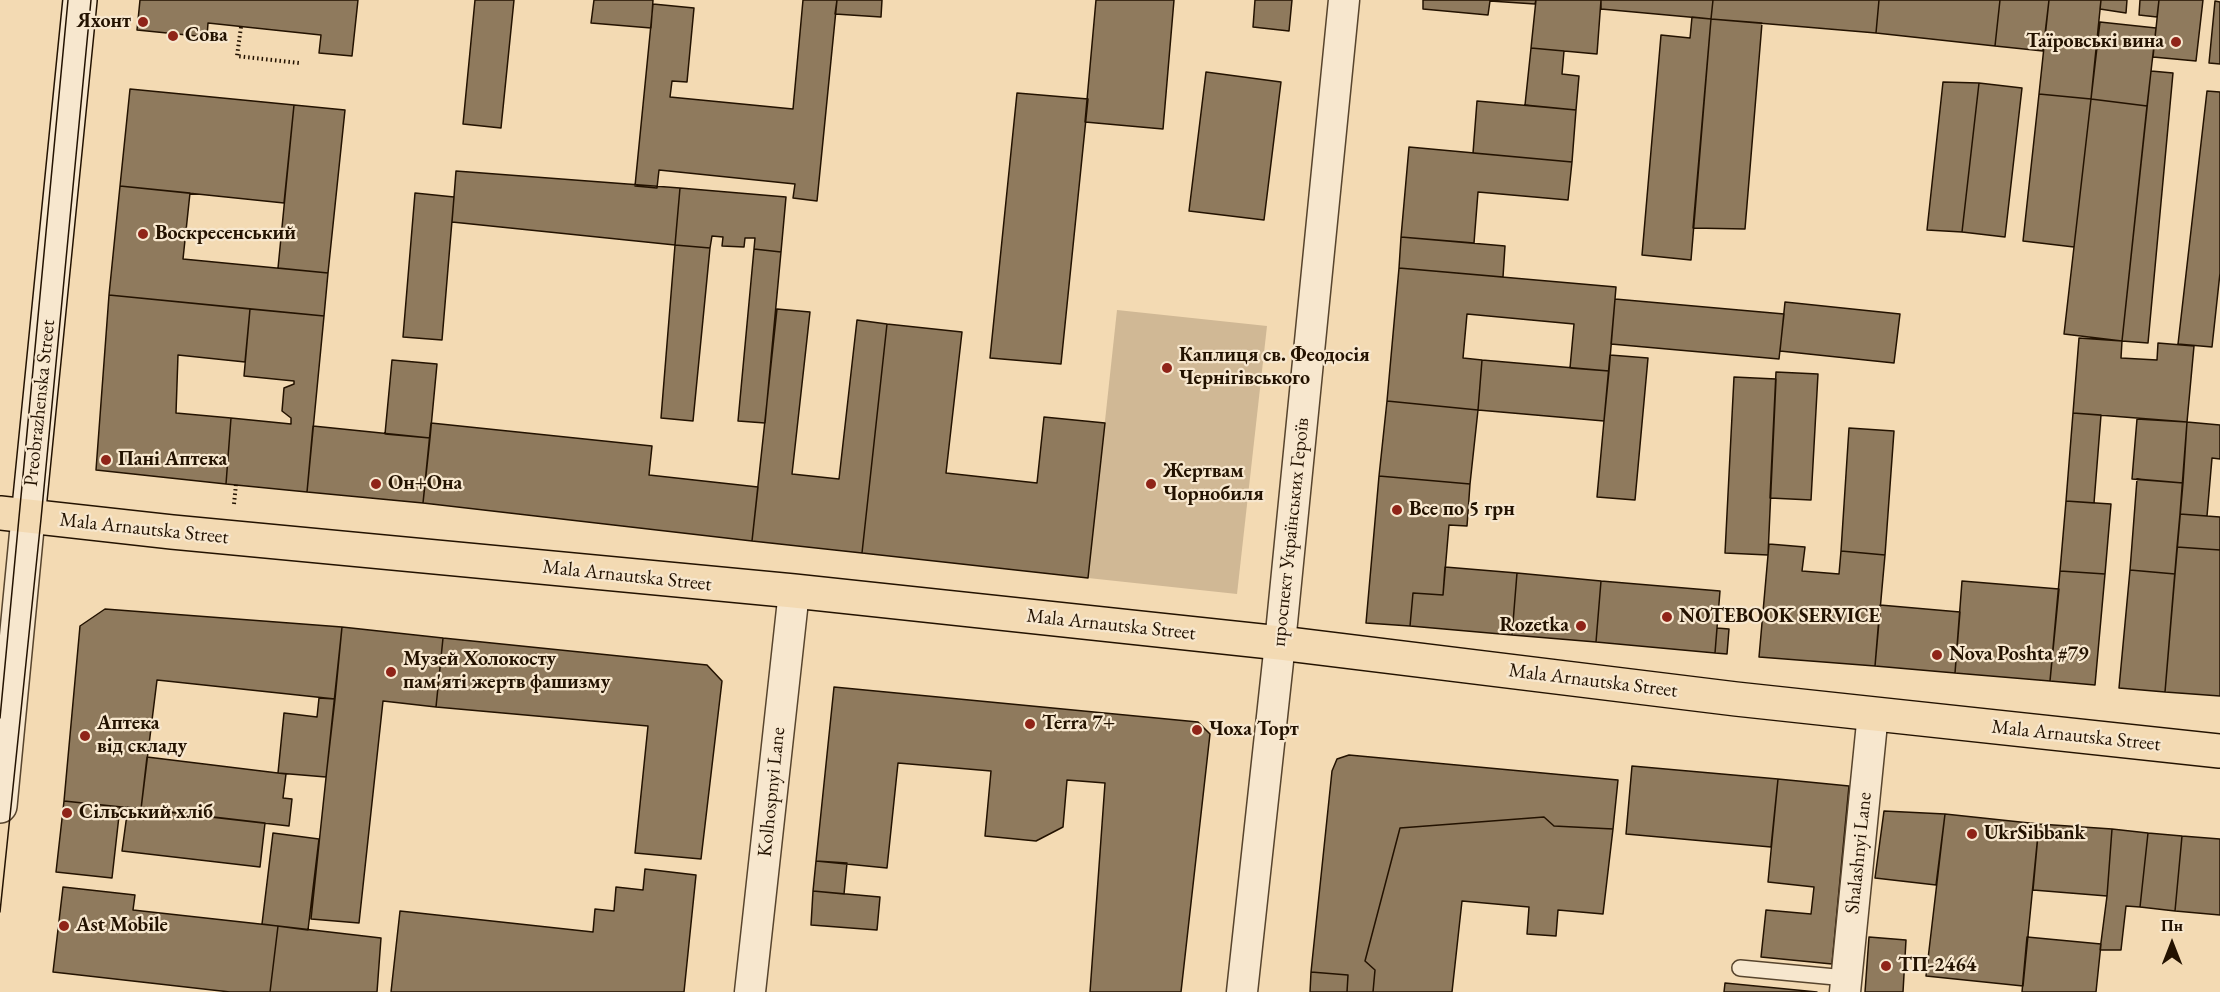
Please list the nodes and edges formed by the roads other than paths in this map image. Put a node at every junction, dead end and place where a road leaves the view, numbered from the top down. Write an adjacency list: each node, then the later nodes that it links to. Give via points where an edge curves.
1 (80, 0): 3 (main road, Preobrazhenska Street)
2 (1344, 0): 5 (street, проспект Українських Героїв)
3 (14, 516): 4 (main road, Mala Arnautska Street); 8 (main road, Preobrazhenska Street)
4 (794, 591): 5 (main road, Mala Arnautska Street); 11 (street, Kolhospnyi Lane)
5 (1280, 643): 6 (main road, Mala Arnautska Street); 12 (street, проспект Українських Героїв)
6 (1872, 713): 7 (main road, Mala Arnautska Street); 10 (street, Shalashnyi Lane)
7 (2220, 751)
8 (0, 806)
9 (1740, 968): 10 (lane)
10 (1846, 985)
11 (750, 992)
12 (1242, 992)

